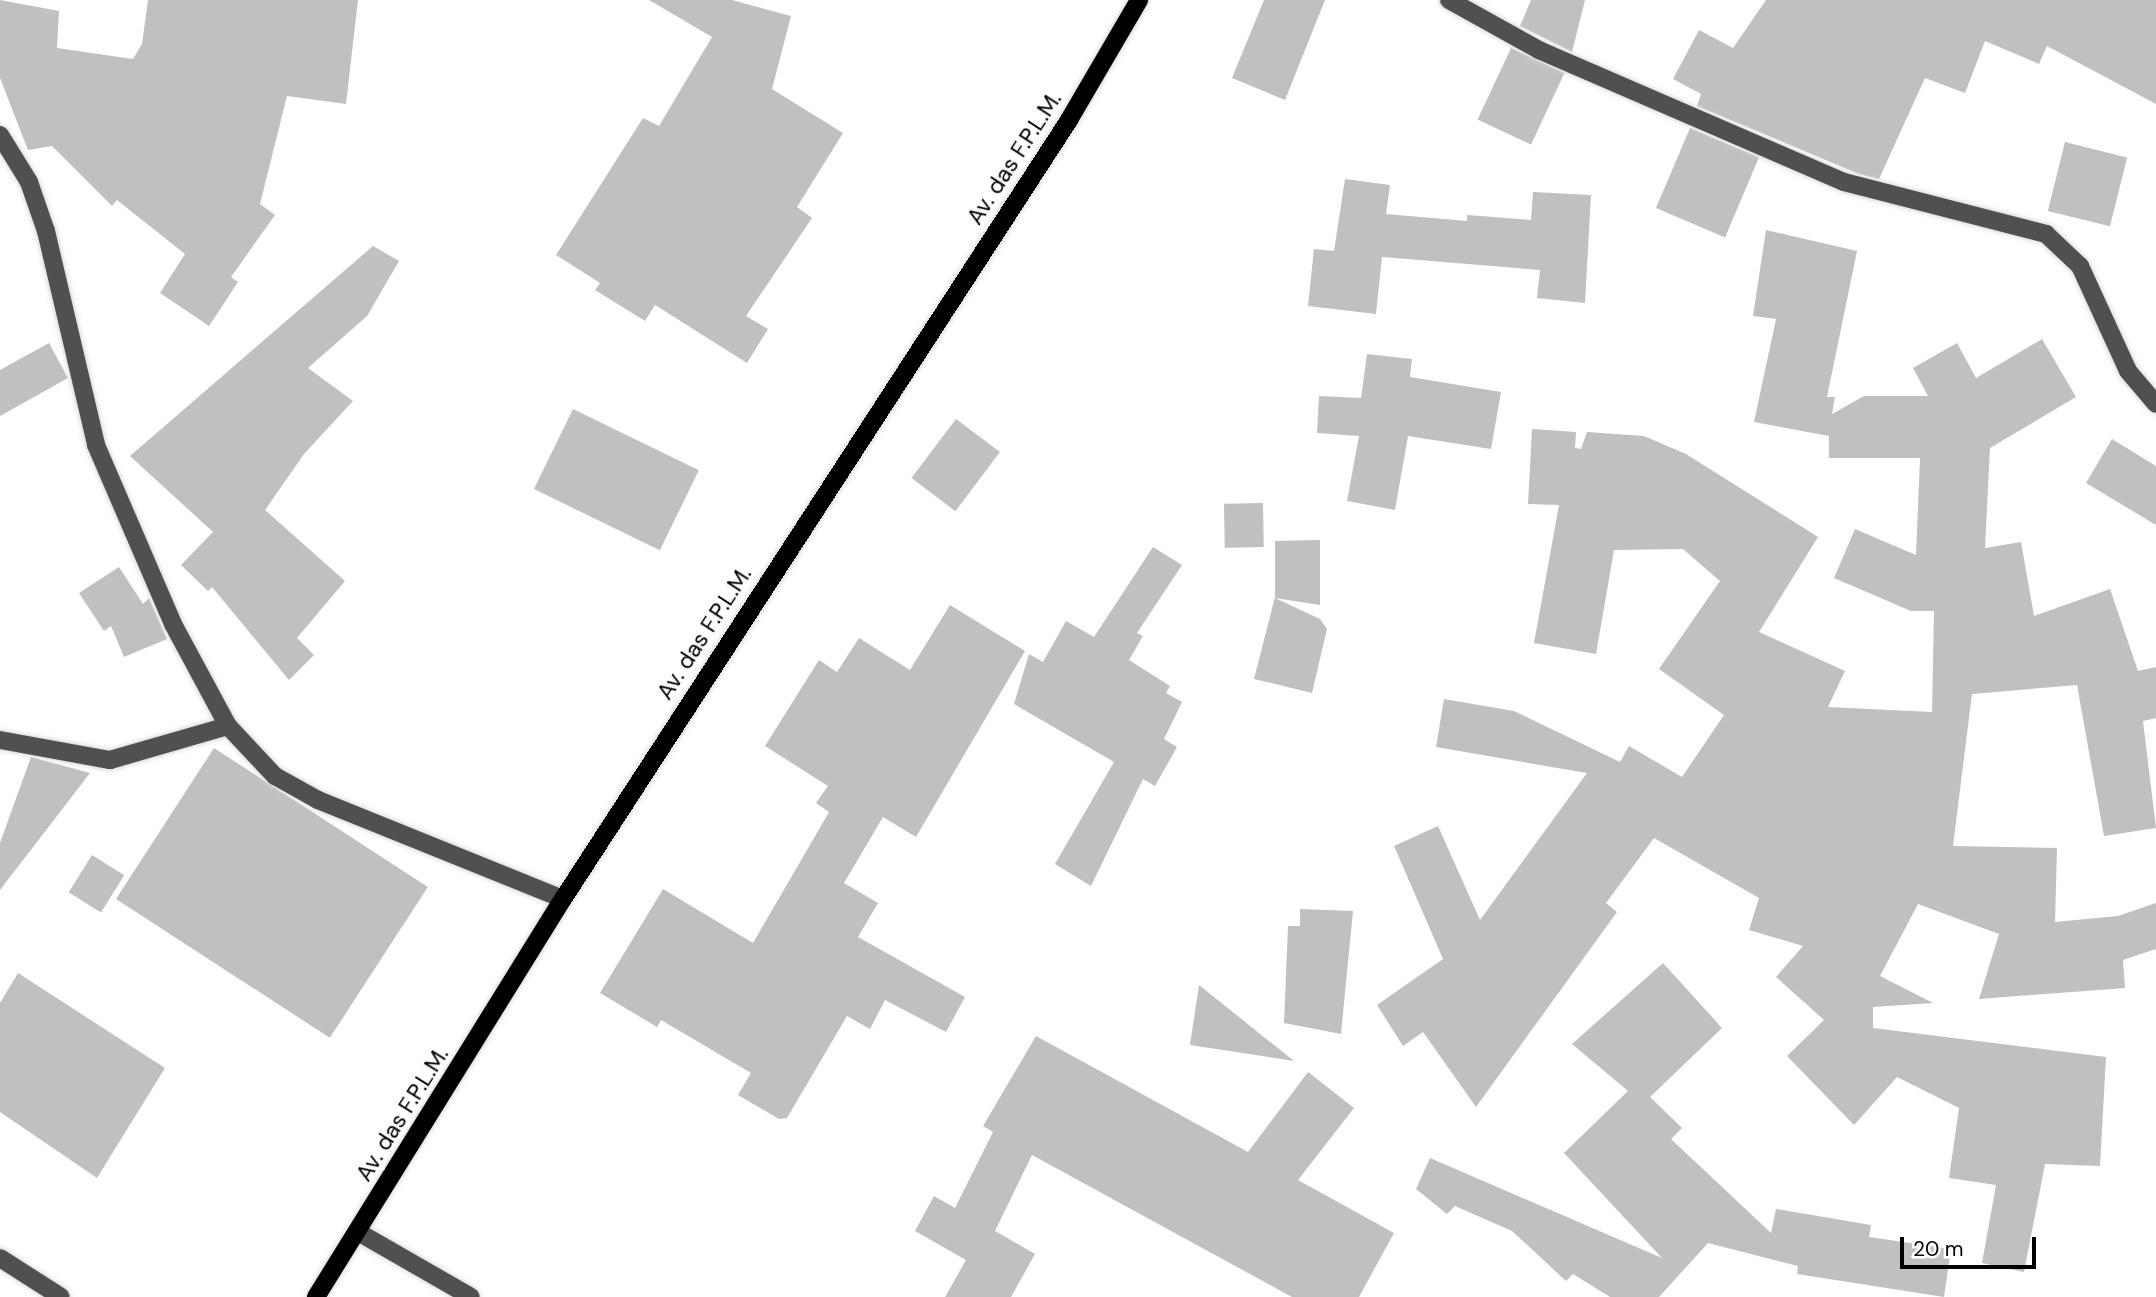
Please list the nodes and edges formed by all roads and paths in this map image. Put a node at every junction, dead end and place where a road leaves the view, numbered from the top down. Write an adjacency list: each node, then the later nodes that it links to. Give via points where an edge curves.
1 (1139, 0): 7 (main road, Av. das F.P.L.M., via 1069,120)
2 (1449, 0): 4 (street, via 1539,50 1844,182 2046,234 2080,266 2128,371)
3 (0, 135): 5 (street, via 29,182 46,232 96,445 173,624)
4 (2156, 404)
5 (228, 726): 6 (street, via 110,760); 7 (street, via 275,776 318,800)
6 (0, 740)
7 (563, 899): 8 (main road, Av. das F.P.L.M.)
8 (358, 1232): 11 (main road, Av. das F.P.L.M.); 12 (street)
9 (0, 1258): 10 (street)
10 (61, 1297)
11 (316, 1297)
12 (471, 1297)

